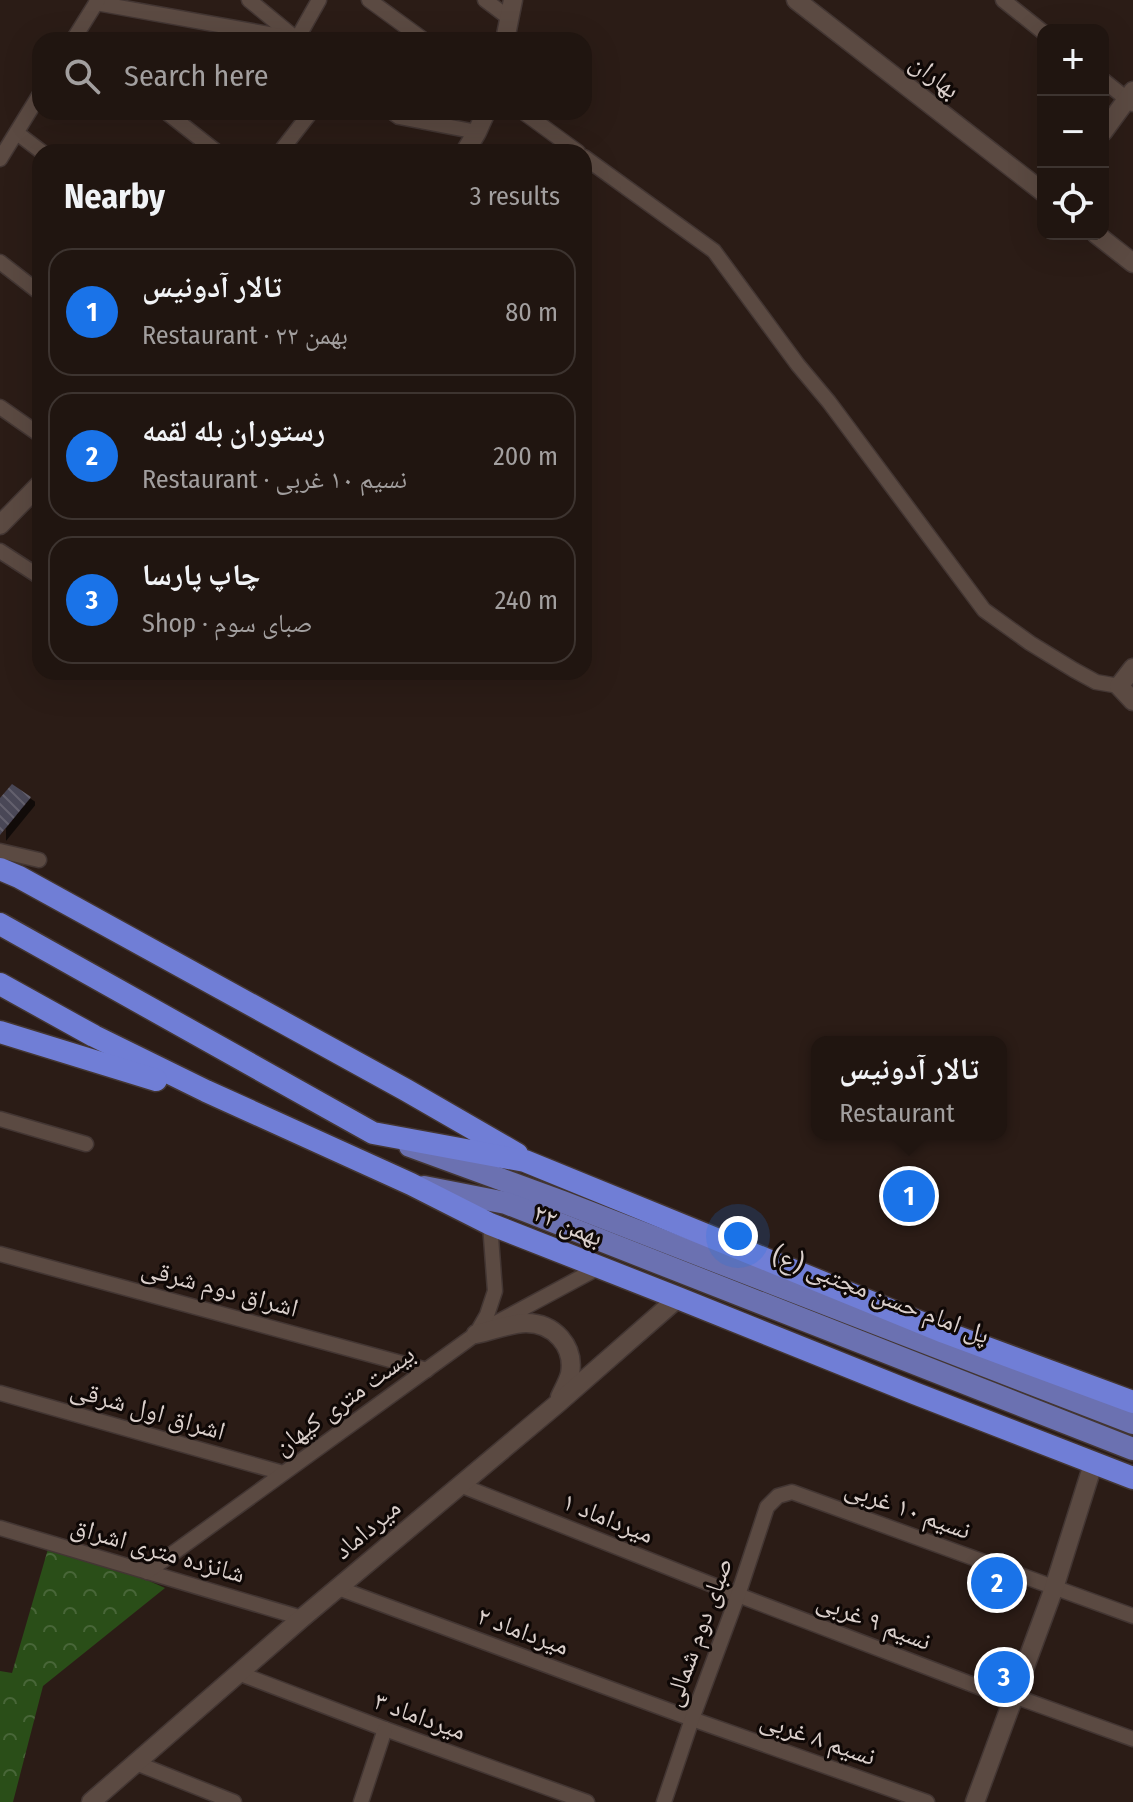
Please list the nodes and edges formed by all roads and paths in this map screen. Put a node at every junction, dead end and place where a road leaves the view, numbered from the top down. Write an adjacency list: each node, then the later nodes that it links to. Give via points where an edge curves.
1 (249, 0): 12 (street)
2 (319, 0): 13 (street)
3 (369, 0): 14 (street)
4 (485, 0): 8 (street)
5 (1003, 0): 9 (street)
6 (97, 2): 10 (street); 11 (street)
7 (801, 2): 34 (street, بهاران)
8 (511, 9): 15 (street)
9 (1037, 27)
10 (78, 32)
11 (255, 32)
12 (287, 32)
13 (301, 32)
14 (413, 32)
15 (507, 32)
16 (1109, 84): 17 (street)
17 (1131, 98): 24 (street)
18 (32, 108): 26 (street)
19 (176, 120): 28 (street)
20 (305, 120): 29 (street)
21 (415, 120): 25 (street)
22 (482, 120): 25 (street)
23 (534, 120): 31 (street)
24 (1109, 125)
25 (477, 132): 30 (street)
26 (17, 133): 27 (street); 32 (street)
27 (32, 144)
28 (207, 144)
29 (286, 144)
30 (470, 144)
31 (567, 144)
32 (0, 159)
33 (592, 163): 46 (street, via 714,251 984,610 1074,670)
34 (1037, 187)
35 (1104, 240): 37 (street)
36 (0, 262): 38 (street)
37 (1133, 263)
38 (32, 287)
39 (0, 407): 40 (street)
40 (32, 429)
41 (32, 492): 42 (street)
42 (0, 525)
43 (0, 551): 44 (street)
44 (32, 572)
45 (1133, 668): 46 (street)
46 (1119, 686): 47 (street)
47 (1133, 701)
48 (0, 851): 49 (street)
49 (39, 860)
50 (0, 869): 58 (highway)
51 (0, 924): 56 (highway, ۲۲ بهمن)
52 (0, 984): 54 (highway, ۲۲ بهمن)
53 (0, 1032): 54 (highway)
54 (236, 1104): 59 (highway, ۲۲ بهمن)
55 (0, 1119): 57 (street)
56 (373, 1133): 58 (highway, ۲۲ بهمن); 69 (main road, پل امام حسن مجتبی (ع))
57 (86, 1144)
58 (540, 1167): 67 (highway, ۲۲ بهمن, via 944,1332)
59 (411, 1184): 60 (highway, ۲۲ بهمن); 70 (main road, پل امام حسن مجتبی (ع), via 506,1203)
60 (490, 1224): 62 (highway, ۲۲ بهمن); 64 (street, بیست متری کیهان, via 495,1291)
61 (0, 1254): 65 (street, اشراق دوم شرقی)
62 (598, 1268): 63 (highway, ۲۲ بهمن); 64 (street)
63 (678, 1298): 68 (street, میرداماد); 71 (highway, ۲۲ بهمن)
64 (476, 1334): 65 (street, بیست متری کیهان); 68 (street, via 524,1323 544,1326 563,1338 570,1374)
65 (427, 1370): 72 (street, بیست متری کیهان)
66 (0, 1393): 72 (street, اشراق اول شرقی)
67 (1133, 1402)
68 (557, 1404): 74 (street, میرداماد)
69 (1133, 1423)
70 (1133, 1449)
71 (1094, 1461): 73 (highway, ۲۲ بهمن); 79 (street)
72 (283, 1473): 77 (street, بیست متری کیهان)
73 (1133, 1478)
74 (460, 1485): 78 (street, میرداماد); 80 (street, میرداماد ۱)
75 (792, 1492): 79 (street, نسیم ۱۰ غربی); 80 (street, صبای دوم شمالی, via 767,1507)
76 (0, 1528): 77 (street, شانزده متری اشراق)
77 (147, 1572): 82 (street, شانزده متری اشراق)
78 (338, 1588): 82 (street, میرداماد); 86 (street, میرداماد ۲)
79 (1054, 1588): 81 (street, نسیم ۱۰ غربی); 85 (street)
80 (738, 1595): 84 (street, نسیم ۹ غربی); 86 (street, صبای دوم شمالی)
81 (1133, 1616)
82 (302, 1618): 83 (street, میرداماد)
83 (238, 1673): 87 (street, میرداماد ۳); 89 (street, میرداماد)
84 (992, 1692)
85 (1014, 1696): 88 (street); 96 (street)
86 (692, 1719): 94 (street, صبای دوم شمالی); 95 (street, نسیم ۸ غربی)
87 (385, 1729): 92 (street); 93 (street, میرداماد ۳)
88 (1133, 1739)
89 (136, 1763): 90 (street, میرداماد); 91 (street)
90 (91, 1802)
91 (234, 1802)
92 (361, 1802)
93 (587, 1802)
94 (664, 1802)
95 (927, 1802)
96 (975, 1802)

